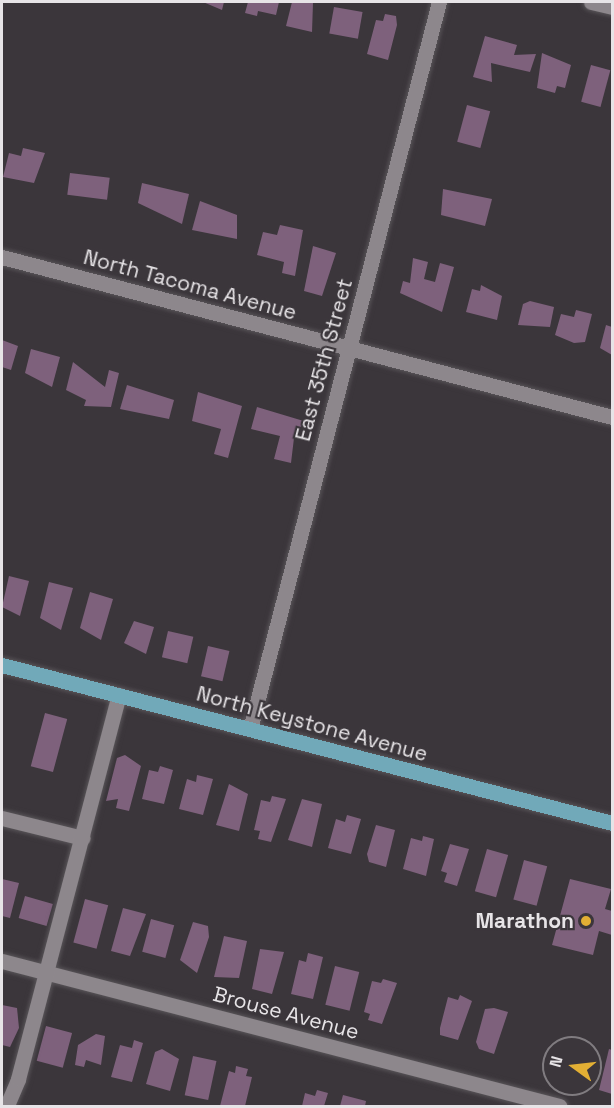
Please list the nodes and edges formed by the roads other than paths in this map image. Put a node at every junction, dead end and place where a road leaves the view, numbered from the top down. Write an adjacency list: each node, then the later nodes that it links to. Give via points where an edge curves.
1 (439, 2): 5 (street, East 35th Street)
2 (591, 2): 3 (street)
3 (612, 7)
4 (2, 256): 5 (street, North Tacoma Avenue)
5 (349, 348): 6 (street, North Tacoma Avenue); 9 (street, East 35th Street)
6 (612, 417)
7 (2, 664): 8 (main road, North Keystone Avenue)
8 (119, 695): 9 (main road, North Keystone Avenue); 12 (street)
9 (250, 729): 11 (main road, North Keystone Avenue)
10 (2, 818): 12 (street)
11 (612, 823)
12 (83, 838): 14 (street)
13 (2, 961): 14 (street, Brouse Avenue)
14 (47, 973): 15 (street, via 18,1078 8,1103); 16 (street, Brouse Avenue)
15 (2, 1104)
16 (559, 1107)

